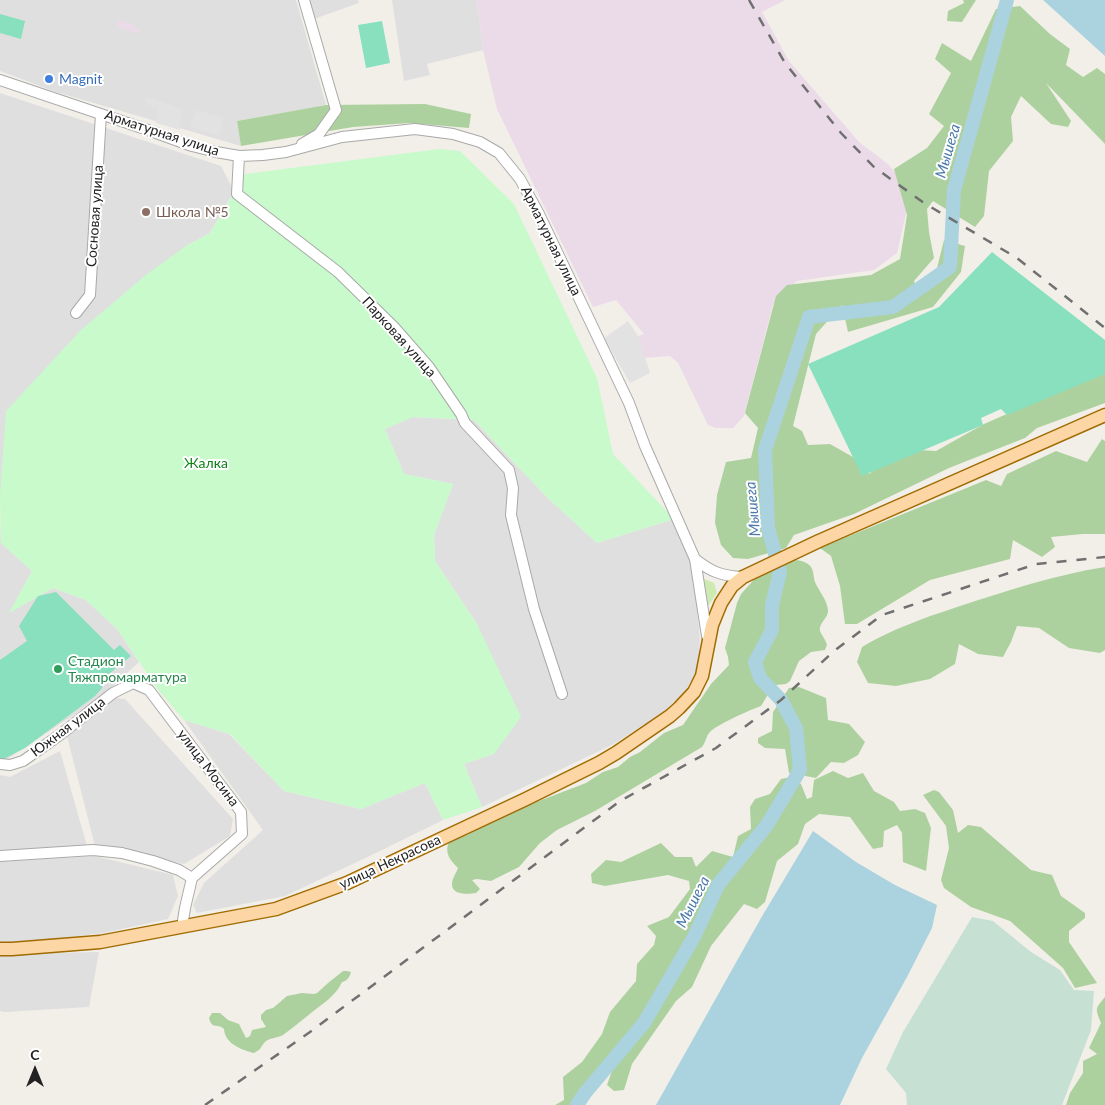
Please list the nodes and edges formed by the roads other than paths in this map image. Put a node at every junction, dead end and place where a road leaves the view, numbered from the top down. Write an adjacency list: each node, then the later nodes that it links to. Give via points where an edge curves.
1 (304, 0): 4 (street, via 336,110 319,134)
2 (0, 80): 3 (street, Арматурная улица)
3 (101, 114): 5 (street, Арматурная улица, via 192,146); 6 (street, Сосновая улица, via 90,296)
4 (286, 152): 5 (street, Арматурная улица); 8 (street, Арматурная улица, via 342,137 415,129 453,134 480,142 499,153 520,179 539,214 629,403)
5 (239, 156): 12 (street, Парковая улица, via 237,194 338,272 394,327 430,367 465,424 509,470 513,488 511,515 534,610)
6 (76, 313)
7 (1105, 414): 9 (main road, улица Некрасова)
8 (695, 559): 9 (street, via 716,573); 10 (street, улица Некрасова)
9 (743, 577): 10 (main road, улица Некрасова, via 732,586 721,603)
10 (708, 642): 16 (main road, улица Некрасова, via 702,676 686,701 670,716 599,763 347,883 276,909)
11 (133, 683): 13 (street, Южная улица, via 113,693 23,761); 15 (street, улица Мосина, via 149,690 241,812 242,834)
12 (562, 694)
13 (0, 764)
14 (0, 856): 15 (street, via 93,850 122,853 179,870)
15 (192, 878): 16 (street)
16 (182, 927): 17 (main road, улица Некрасова, via 100,942)
17 (0, 949)

